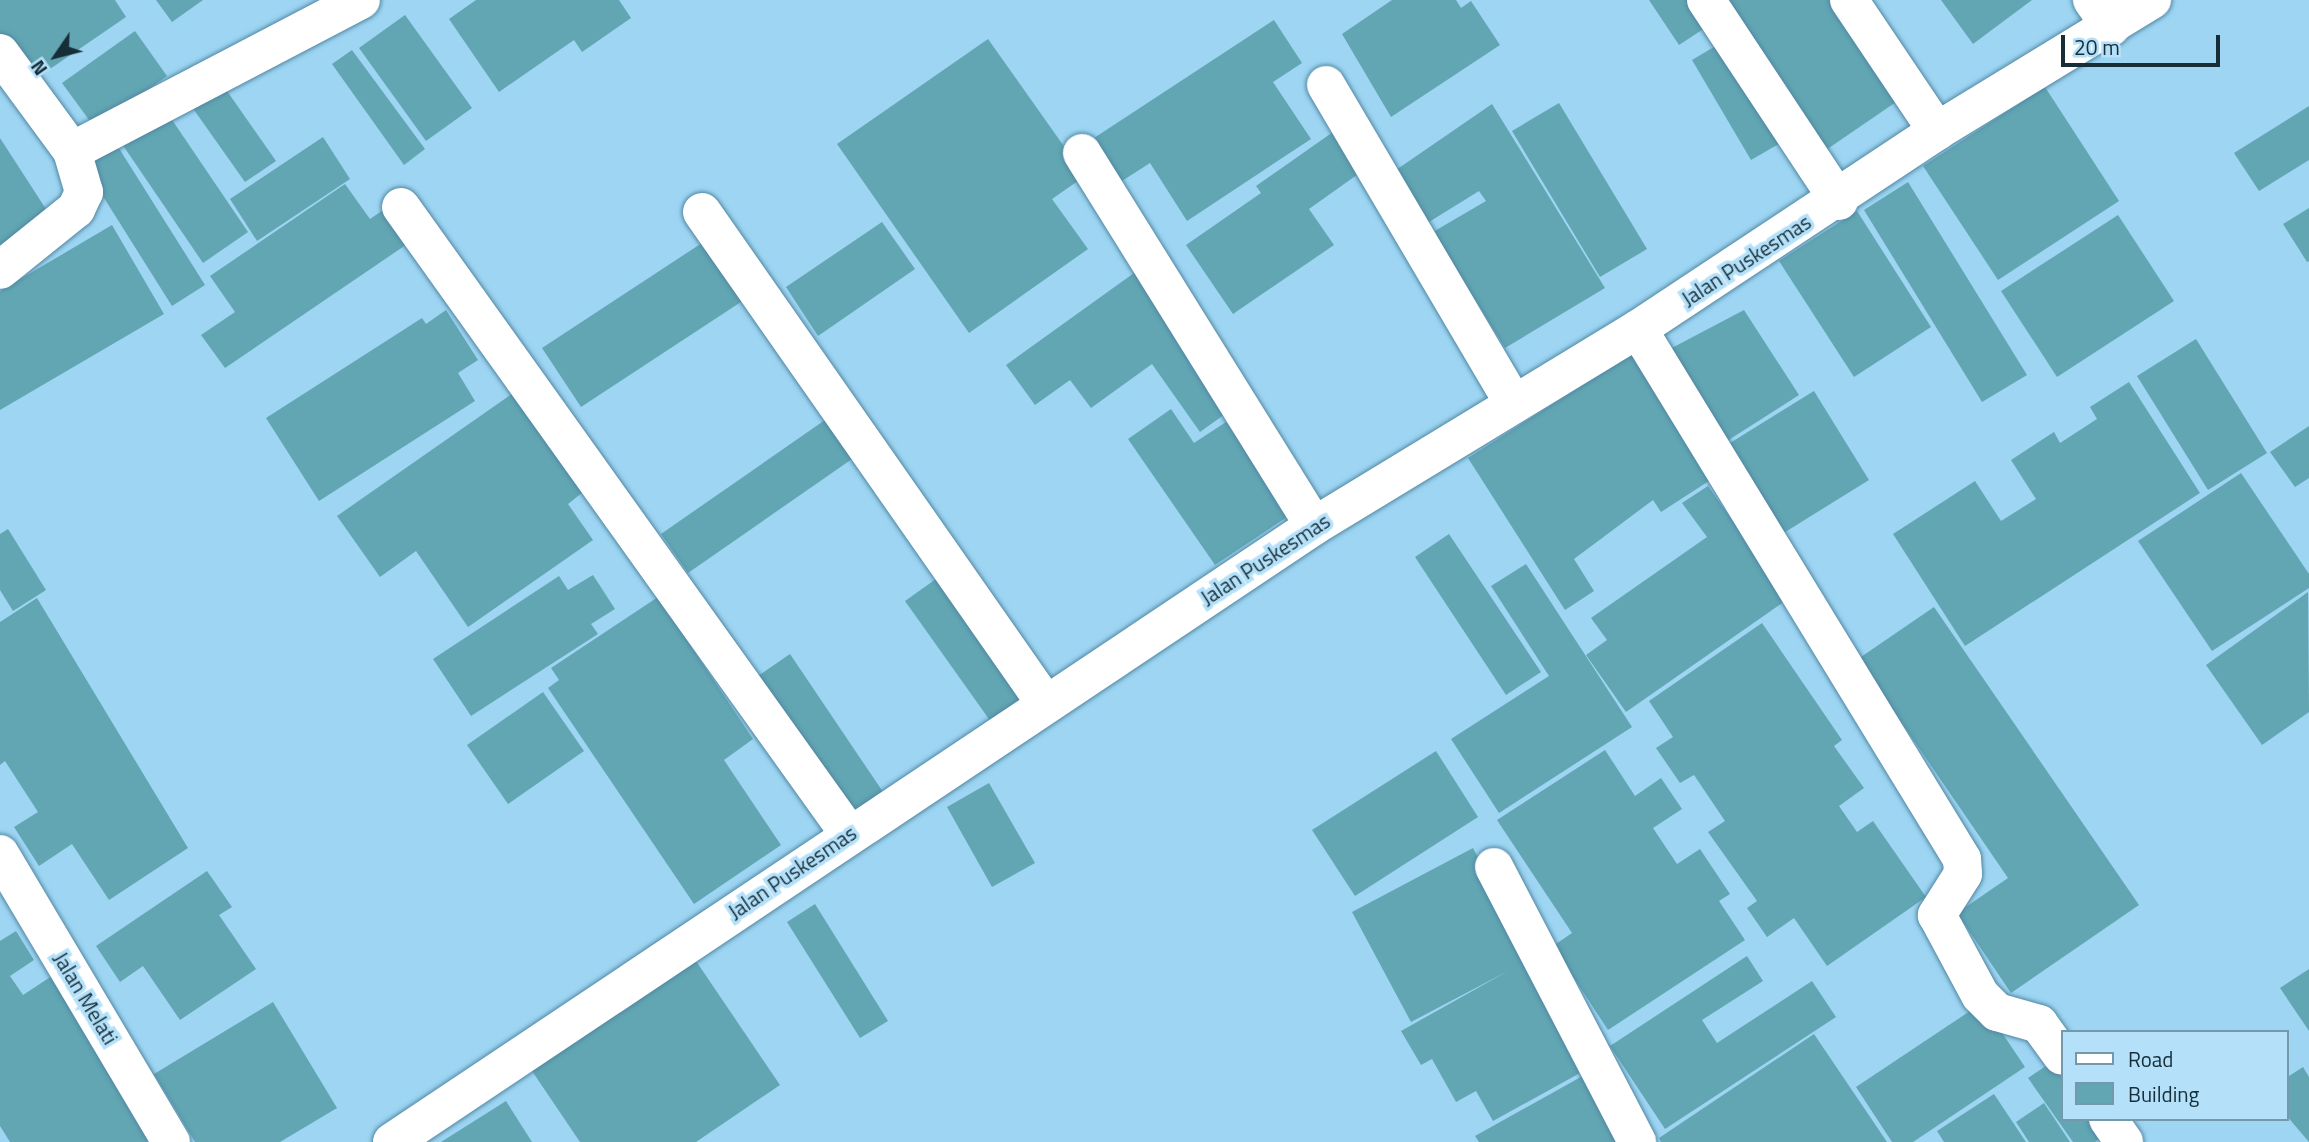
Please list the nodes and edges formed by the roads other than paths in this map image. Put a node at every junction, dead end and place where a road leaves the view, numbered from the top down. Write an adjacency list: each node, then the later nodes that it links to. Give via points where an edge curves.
1 (361, 0): 9 (street)
2 (1706, 0): 11 (street)
3 (1849, 0): 8 (street)
4 (2152, 0): 5 (street, Jalan Puskesmas)
5 (2101, 14): 8 (street, Jalan Puskesmas)
6 (0, 53): 9 (street)
7 (1326, 85): 16 (street)
8 (1937, 131): 11 (street, Jalan Puskesmas)
9 (72, 151): 14 (street, via 83,200)
10 (1082, 153): 17 (street)
11 (1839, 201): 15 (street, Jalan Puskesmas)
12 (401, 207): 19 (street)
13 (702, 212): 18 (street)
14 (0, 270)
15 (1638, 329): 16 (street, Jalan Puskesmas); 22 (street, via 1962,859 1963,874 1937,915 1980,995 1997,1012 2039,1024)
16 (1514, 404): 17 (street, Jalan Puskesmas)
17 (1314, 526): 18 (street, Jalan Puskesmas)
18 (1045, 704): 19 (street, Jalan Puskesmas)
19 (849, 834): 24 (street, Jalan Puskesmas)
20 (0, 854): 25 (street, Jalan Melati)
21 (1494, 867): 26 (street)
22 (2060, 1053)
23 (2109, 1121): 27 (street)
24 (400, 1140)
25 (171, 1142)
26 (1637, 1142)
27 (2124, 1142)

